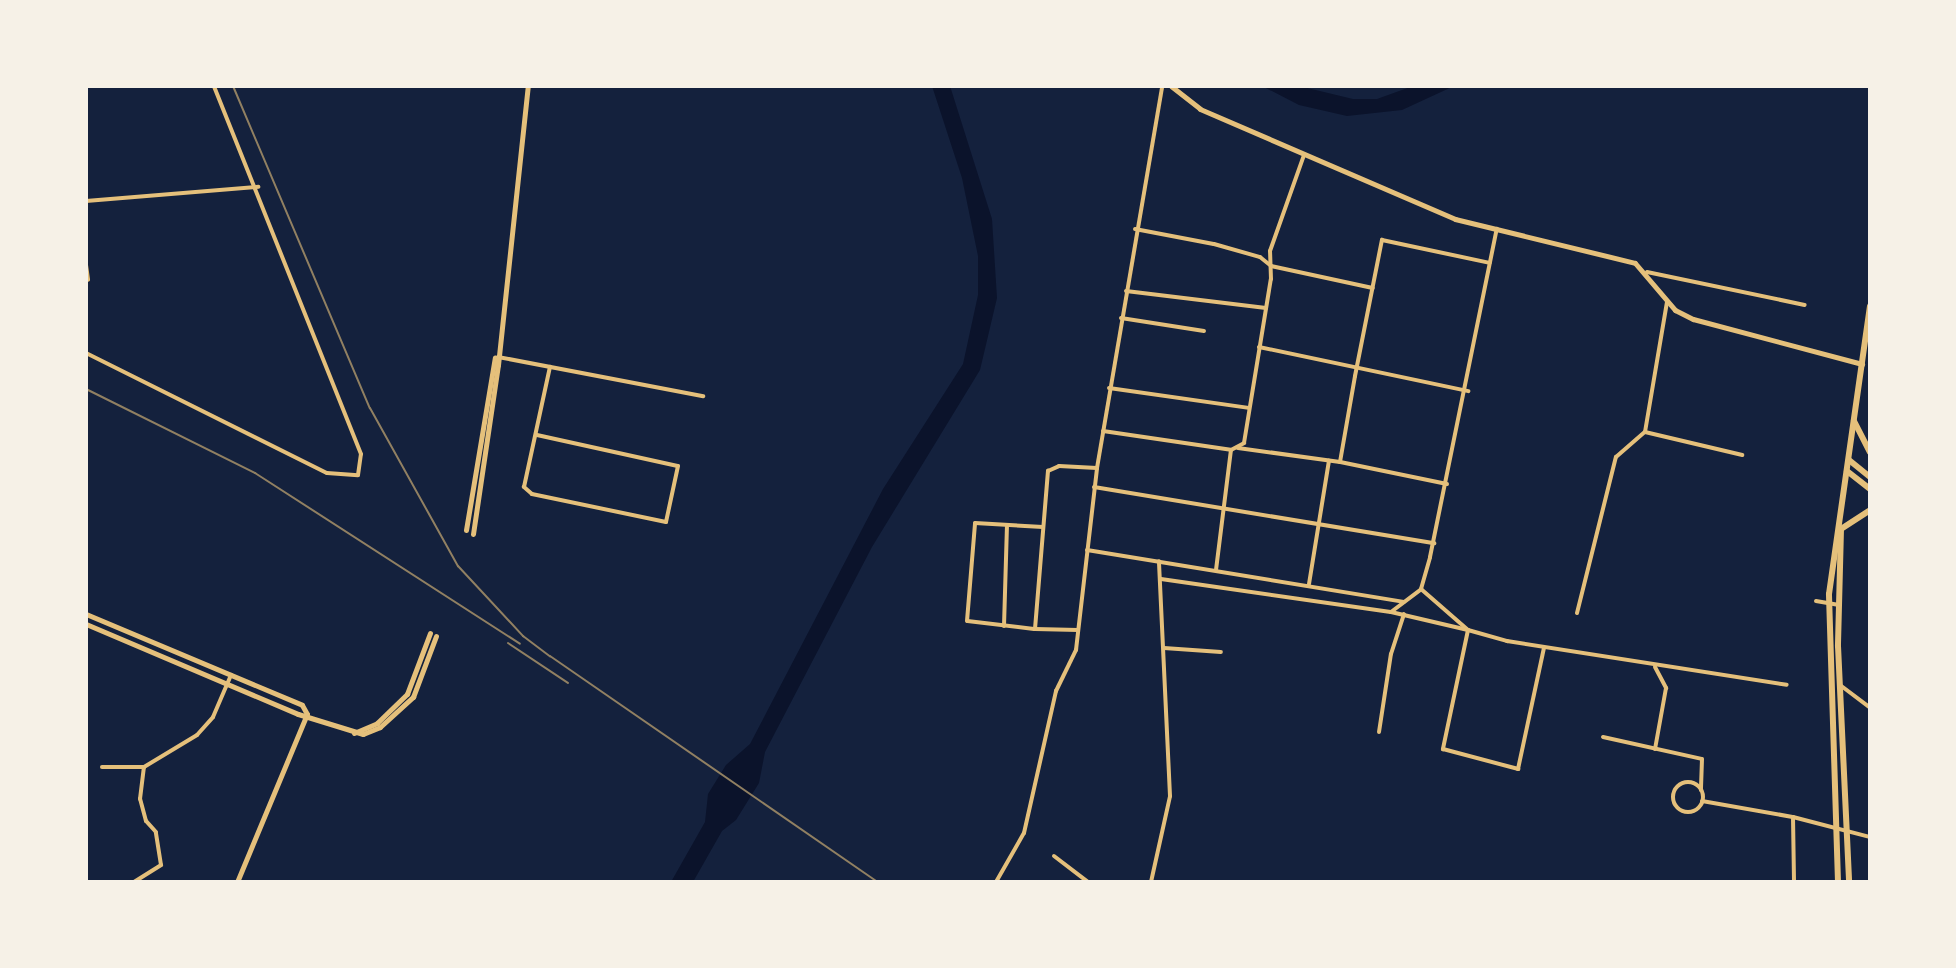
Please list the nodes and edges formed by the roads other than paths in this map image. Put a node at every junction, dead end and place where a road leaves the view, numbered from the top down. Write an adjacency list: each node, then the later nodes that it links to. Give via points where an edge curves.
1 (214, 86): 6 (street)
2 (528, 86): 26 (street)
3 (1162, 86): 8 (street)
4 (1171, 86): 5 (street, via 1200,109)
5 (1304, 155): 9 (street, via 1455,219); 12 (street, via 1270,251)
6 (258, 187): 7 (street); 25 (street, via 361,454 358,475 327,473)
7 (86, 201)
8 (1135, 229): 12 (street, via 1214,244 1260,257); 16 (street)
9 (1497, 229): 10 (street); 13 (street, via 1635,263)
10 (1490, 263): 15 (street, via 1382,240); 31 (street)
11 (86, 265): 14 (street)
12 (1271, 266): 15 (street); 20 (street)
13 (1647, 272): 17 (street); 18 (street)
14 (88, 280)
15 (1373, 288): 29 (street)
16 (1125, 291): 20 (street); 21 (street)
17 (1668, 300): 27 (street, via 1693,319); 36 (street)
18 (1805, 305)
19 (1870, 306): 24 (main road)
20 (1266, 308): 23 (street)
21 (1121, 318): 22 (street); 30 (street)
22 (1204, 331)
23 (1259, 347): 29 (street); 33 (street)
24 (1867, 347): 27 (main road)
25 (86, 353)
26 (496, 356): 28 (street); 56 (street); 57 (street)
27 (1862, 364): 34 (main road)
28 (550, 367): 32 (street); 37 (street)
29 (1356, 367): 31 (street); 43 (street)
30 (1109, 388): 33 (street); 35 (street)
31 (1468, 391): 47 (street)
32 (703, 396)
33 (1249, 408): 38 (street, via 1244,443)
34 (1854, 421): 39 (main road); 41 (main road)
35 (1103, 431): 38 (street); 44 (street)
36 (1645, 432): 40 (street); 71 (street, via 1616,457)
37 (537, 435): 37 (street, via 524,487 532,494 666,522 678,466)
38 (1233, 449): 42 (street); 50 (street)
39 (1870, 452)
40 (1742, 455)
41 (1849, 460): 45 (main road); 46 (main road)
42 (1329, 461): 43 (street); 52 (street)
43 (1340, 462): 47 (street)
44 (1097, 468): 48 (street); 54 (street, via 1059,466 1048,471)
45 (1847, 471): 49 (main road); 55 (main road)
46 (1870, 477)
47 (1447, 484): 58 (street)
48 (1094, 487): 50 (street); 59 (street)
49 (1870, 489)
50 (1224, 509): 52 (street); 61 (street)
51 (1870, 510): 55 (main road)
52 (1319, 524): 58 (street); 63 (street)
53 (1007, 525): 54 (street); 76 (street); 76 (street, via 975,523 967,621)
54 (1043, 527): 77 (street)
55 (1841, 529): 67 (main road); 68 (main road)
56 (466, 530)
57 (473, 534)
58 (1434, 543): 64 (street)
59 (1087, 550): 60 (street); 78 (street)
60 (1159, 561): 61 (street); 62 (street)
61 (1216, 570): 63 (street)
62 (1161, 579): 69 (street); 81 (street)
63 (1309, 584): 66 (street)
64 (1421, 589): 66 (street); 70 (street)
65 (1816, 601): 67 (street)
66 (1404, 602): 69 (street)
67 (1829, 604): 68 (street); 86 (main road)
68 (1838, 605): 87 (main road)
69 (1391, 612): 73 (street)
70 (1447, 613): 74 (street); 79 (street)
71 (1577, 613)
72 (86, 614): 85 (street)
73 (1404, 614): 74 (street); 92 (street, via 1391,654)
74 (1430, 620): 79 (street)
75 (86, 624): 88 (street)
76 (1004, 627): 77 (street)
77 (1035, 629): 78 (street)
78 (1078, 630): 106 (street, via 1076,650 1056,691 1024,833)
79 (1468, 630): 82 (street); 82 (street, via 1443,749 1518,769)
80 (433, 634): 91 (street, via 407,694 377,723 353,733)
81 (1164, 648): 83 (street); 108 (street, via 1170,796)
82 (1544, 648): 84 (street)
83 (1221, 652)
84 (1653, 666): 89 (street, via 1688,666); 94 (street, via 1666,688)
85 (231, 674): 88 (street); 91 (street, via 302,705)
86 (1829, 677): 87 (main road); 100 (main road)
87 (1840, 681): 90 (street); 101 (main road)
88 (227, 683): 91 (street); 96 (street, via 213,717 197,735)
89 (1787, 685)
90 (1870, 708)
91 (307, 714): 105 (street)
92 (1379, 732)
93 (1603, 737): 94 (street)
94 (1655, 749): 97 (street, via 1702,759)
95 (102, 767): 96 (street)
96 (144, 767): 104 (street, via 140,799 146,821 156,832 161,865)
97 (1701, 790): 98 (street); 98 (street, via 1681,784 1672,799 1677,808 1689,812)
98 (1702, 801): 99 (street)
99 (1793, 817): 100 (street); 111 (street)
100 (1834, 828): 101 (street); 112 (main road)
101 (1846, 831): 102 (street); 113 (main road)
102 (1870, 837)
103 (1054, 856): 107 (street)
104 (134, 882)
105 (237, 882)
106 (996, 882)
107 (1088, 882)
108 (1151, 882)
109 (1743, 882): 110 (street)
110 (1780, 882)
111 (1794, 882)
112 (1838, 882)
113 (1849, 882)

